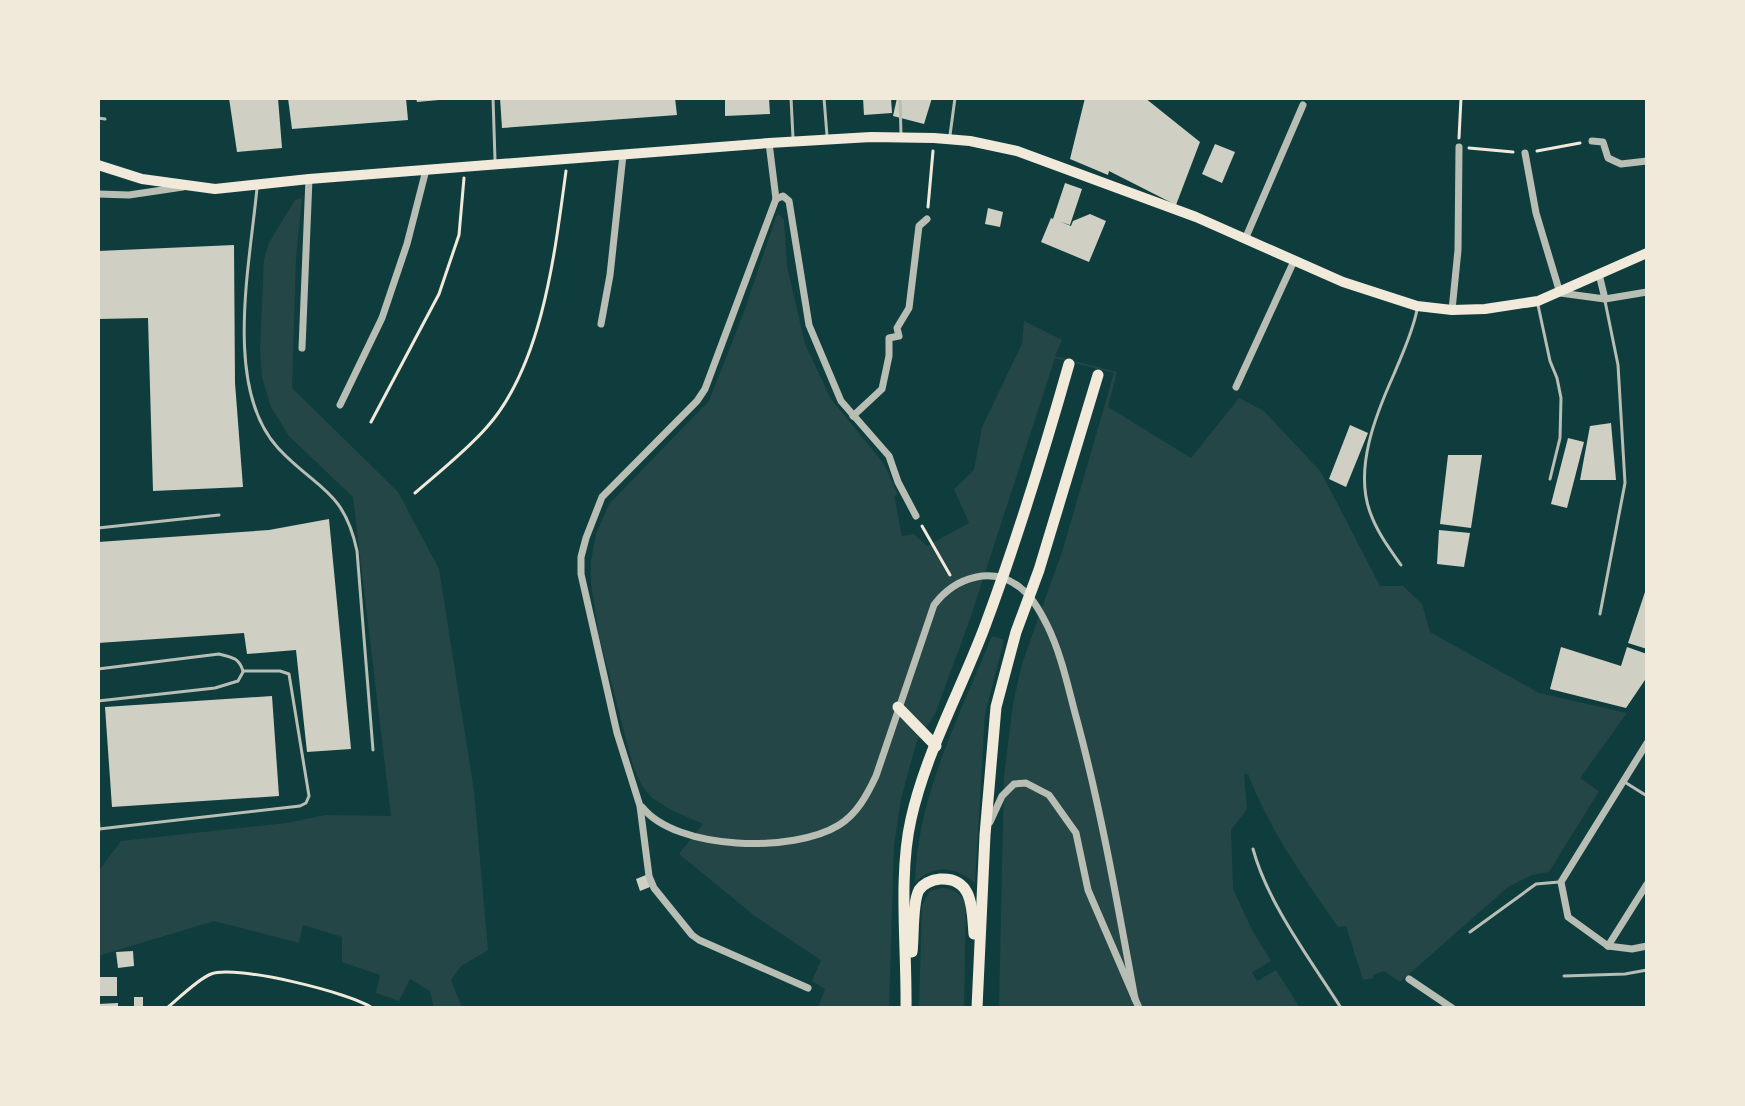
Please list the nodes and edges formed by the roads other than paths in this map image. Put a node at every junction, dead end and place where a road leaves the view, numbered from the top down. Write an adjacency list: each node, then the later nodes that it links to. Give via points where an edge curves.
1 (493, 98): 19 (lane)
2 (791, 98): 12 (lane)
3 (824, 98): 10 (lane)
4 (900, 98): 9 (lane)
5 (955, 98): 11 (lane)
6 (1303, 105): 28 (street)
7 (98, 118): 8 (lane)
8 (105, 119)
9 (901, 137): 10 (main road); 11 (main road)
10 (828, 139): 12 (main road)
11 (949, 139): 28 (main road, via 1017,151)
12 (793, 141): 14 (main road)
13 (1592, 141): 18 (street, via 1603,142 1608,158 1618,163)
14 (769, 143): 17 (main road); 26 (street)
15 (1459, 147): 37 (street)
16 (1525, 153): 33 (street)
17 (623, 155): 19 (main road); 38 (street)
18 (1647, 161)
19 (496, 164): 21 (main road)
20 (98, 165): 24 (main road)
21 (426, 170): 22 (main road); 43 (street, via 382,318)
22 (309, 179): 23 (main road); 39 (street)
23 (257, 185): 24 (main road); 57 (lane, via 245,322 246,377 261,424 277,447 338,501 349,522 357,551)
24 (190, 186): 25 (street)
25 (98, 194)
26 (776, 199): 44 (street, via 783,196 789,201 809,325 841,401); 60 (street, via 705,389 602,497 581,557 617,733)
27 (927, 219): 44 (street, via 919,226 909,308 897,328 899,336 889,338 882,389)
28 (1246, 237): 30 (main road)
29 (1647, 253): 31 (main road)
30 (1294, 261): 36 (main road); 42 (street)
31 (1599, 274): 33 (main road); 34 (street)
32 (1647, 292): 34 (street)
33 (1560, 293): 34 (street); 35 (main road)
34 (1605, 299): 50 (lane, via 1618,365 1625,483)
35 (1538, 301): 37 (main road); 45 (lane, via 1561,398 1560,438)
36 (1417, 306): 37 (main road); 49 (lane, via 1412,335 1368,447 1365,477 1369,509)
37 (1452, 310)
38 (601, 324)
39 (302, 348)
40 (1069, 364): 56 (main road, via 985,626)
41 (1098, 375): 63 (main road, via 996,707)
42 (1236, 387)
43 (340, 405)
44 (853, 416): 47 (street, via 889,456)
45 (1550, 479)
46 (219, 515): 48 (lane)
47 (916, 516)
48 (98, 528)
49 (1401, 565)
50 (1600, 614)
51 (98, 669): 52 (lane, via 219,654 233,657)
52 (243, 671): 53 (lane, via 238,681 215,688); 62 (lane, via 280,671 292,679 306,803)
53 (98, 701)
54 (898, 707): 56 (main road); 60 (street, via 867,796 841,824 822,833 780,841 712,842 674,832); 75 (street, via 928,616 942,595 969,577 982,575 1011,581 1025,591 1048,628 1071,698)
55 (1647, 743): 58 (street)
56 (936, 746): 76 (main road, via 910,830)
57 (373, 750)
58 (1623, 781): 59 (lane); 65 (street)
59 (1647, 796)
60 (640, 806): 74 (street, via 649,876 692,935)
61 (98, 810): 62 (lane)
62 (99, 830)
63 (985, 835): 71 (main road); 75 (street, via 997,803 1014,784 1033,785 1049,795 1076,833 1088,890)
64 (1253, 849): 79 (lane, via 1258,869 1296,938)
65 (1561, 882): 67 (lane, via 1536,884); 68 (street, via 1568,917)
66 (1647, 884): 68 (street)
67 (1470, 932)
68 (1608, 946): 69 (street)
69 (1647, 946)
70 (1647, 970): 72 (lane)
71 (978, 971): 76 (main road, via 968,893 956,881 931,881 917,896); 77 (main road)
72 (1564, 976)
73 (1409, 979): 80 (street)
74 (808, 988)
75 (1135, 999): 78 (street)
76 (906, 1005)
77 (977, 1008)
78 (1139, 1008)
79 (1341, 1008)
80 (1452, 1008)

